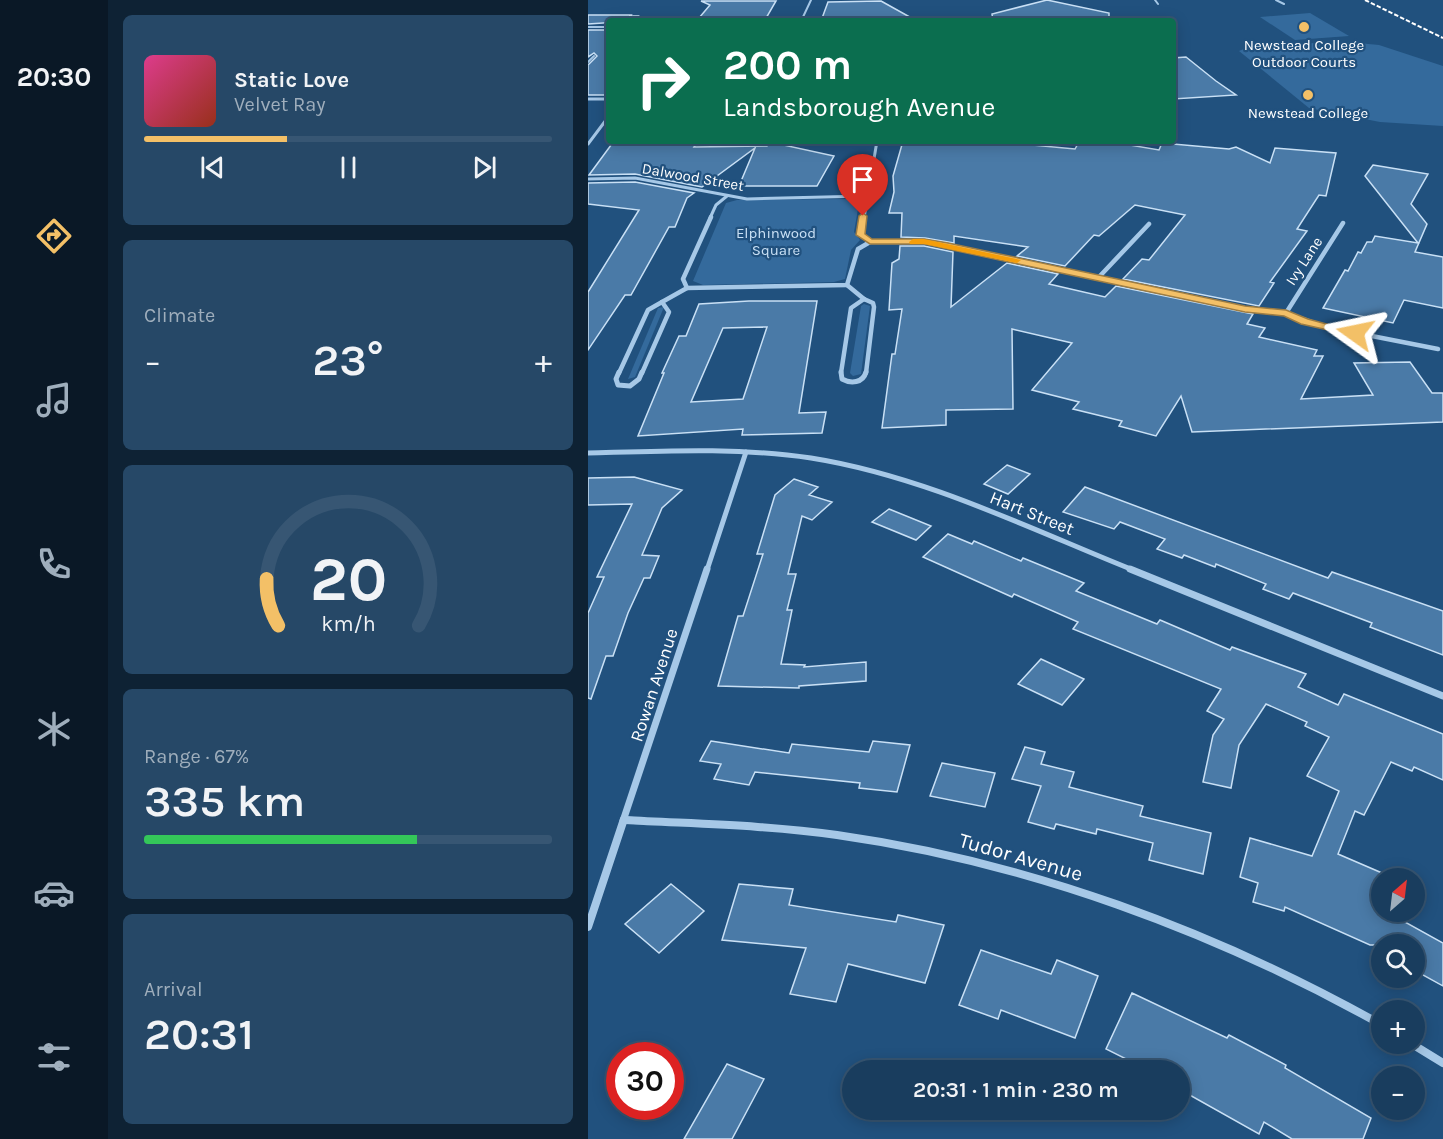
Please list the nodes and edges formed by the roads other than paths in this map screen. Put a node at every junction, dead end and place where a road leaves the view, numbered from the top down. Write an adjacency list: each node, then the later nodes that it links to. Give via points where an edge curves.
1 (1276, 0): 3 (street)
2 (808, 1): 4 (street, via 803,17)
3 (1284, 4)
4 (806, 18)
5 (588, 27): 6 (street)
6 (606, 27)
7 (594, 56): 8 (street)
8 (588, 62)
9 (588, 99): 10 (street)
10 (606, 99)
11 (606, 120): 12 (street)
12 (588, 144)
13 (876, 144): 16 (street)
14 (588, 179): 15 (street, Dalwood Street, via 635,178)
15 (727, 196): 16 (street, Dalwood Street); 22 (street, via 716,205 683,279)
16 (866, 196): 19 (street, via 861,235)
17 (1343, 223): 25 (street, Ivy Lane)
18 (1149, 224): 20 (street)
19 (870, 242): 20 (street, via 924,242); 21 (street, via 856,253)
20 (1099, 277): 25 (street, via 1245,309)
21 (847, 285): 22 (street); 23 (street)
22 (687, 288): 24 (street)
23 (864, 299): 23 (street, via 874,307 866,375 859,381 847,382 841,375 851,308)
24 (662, 302): 24 (street, via 669,312 639,379 630,386 618,385 616,380 648,310)
25 (1286, 313): 26 (street, via 1326,327)
26 (1438, 350)
27 (746, 452): 28 (street, Hart Street); 29 (street, Hart Street, via 854,466 921,484); 30 (street, Rowan Avenue)
28 (588, 453)
29 (1443, 696)
30 (625, 820): 31 (street, Rowan Avenue); 32 (street, Tudor Avenue, via 838,836 950,856 1037,877 1195,935)
31 (588, 927)
32 (1371, 1019)
33 (1425, 1052): 34 (street)
34 (1443, 1063)

